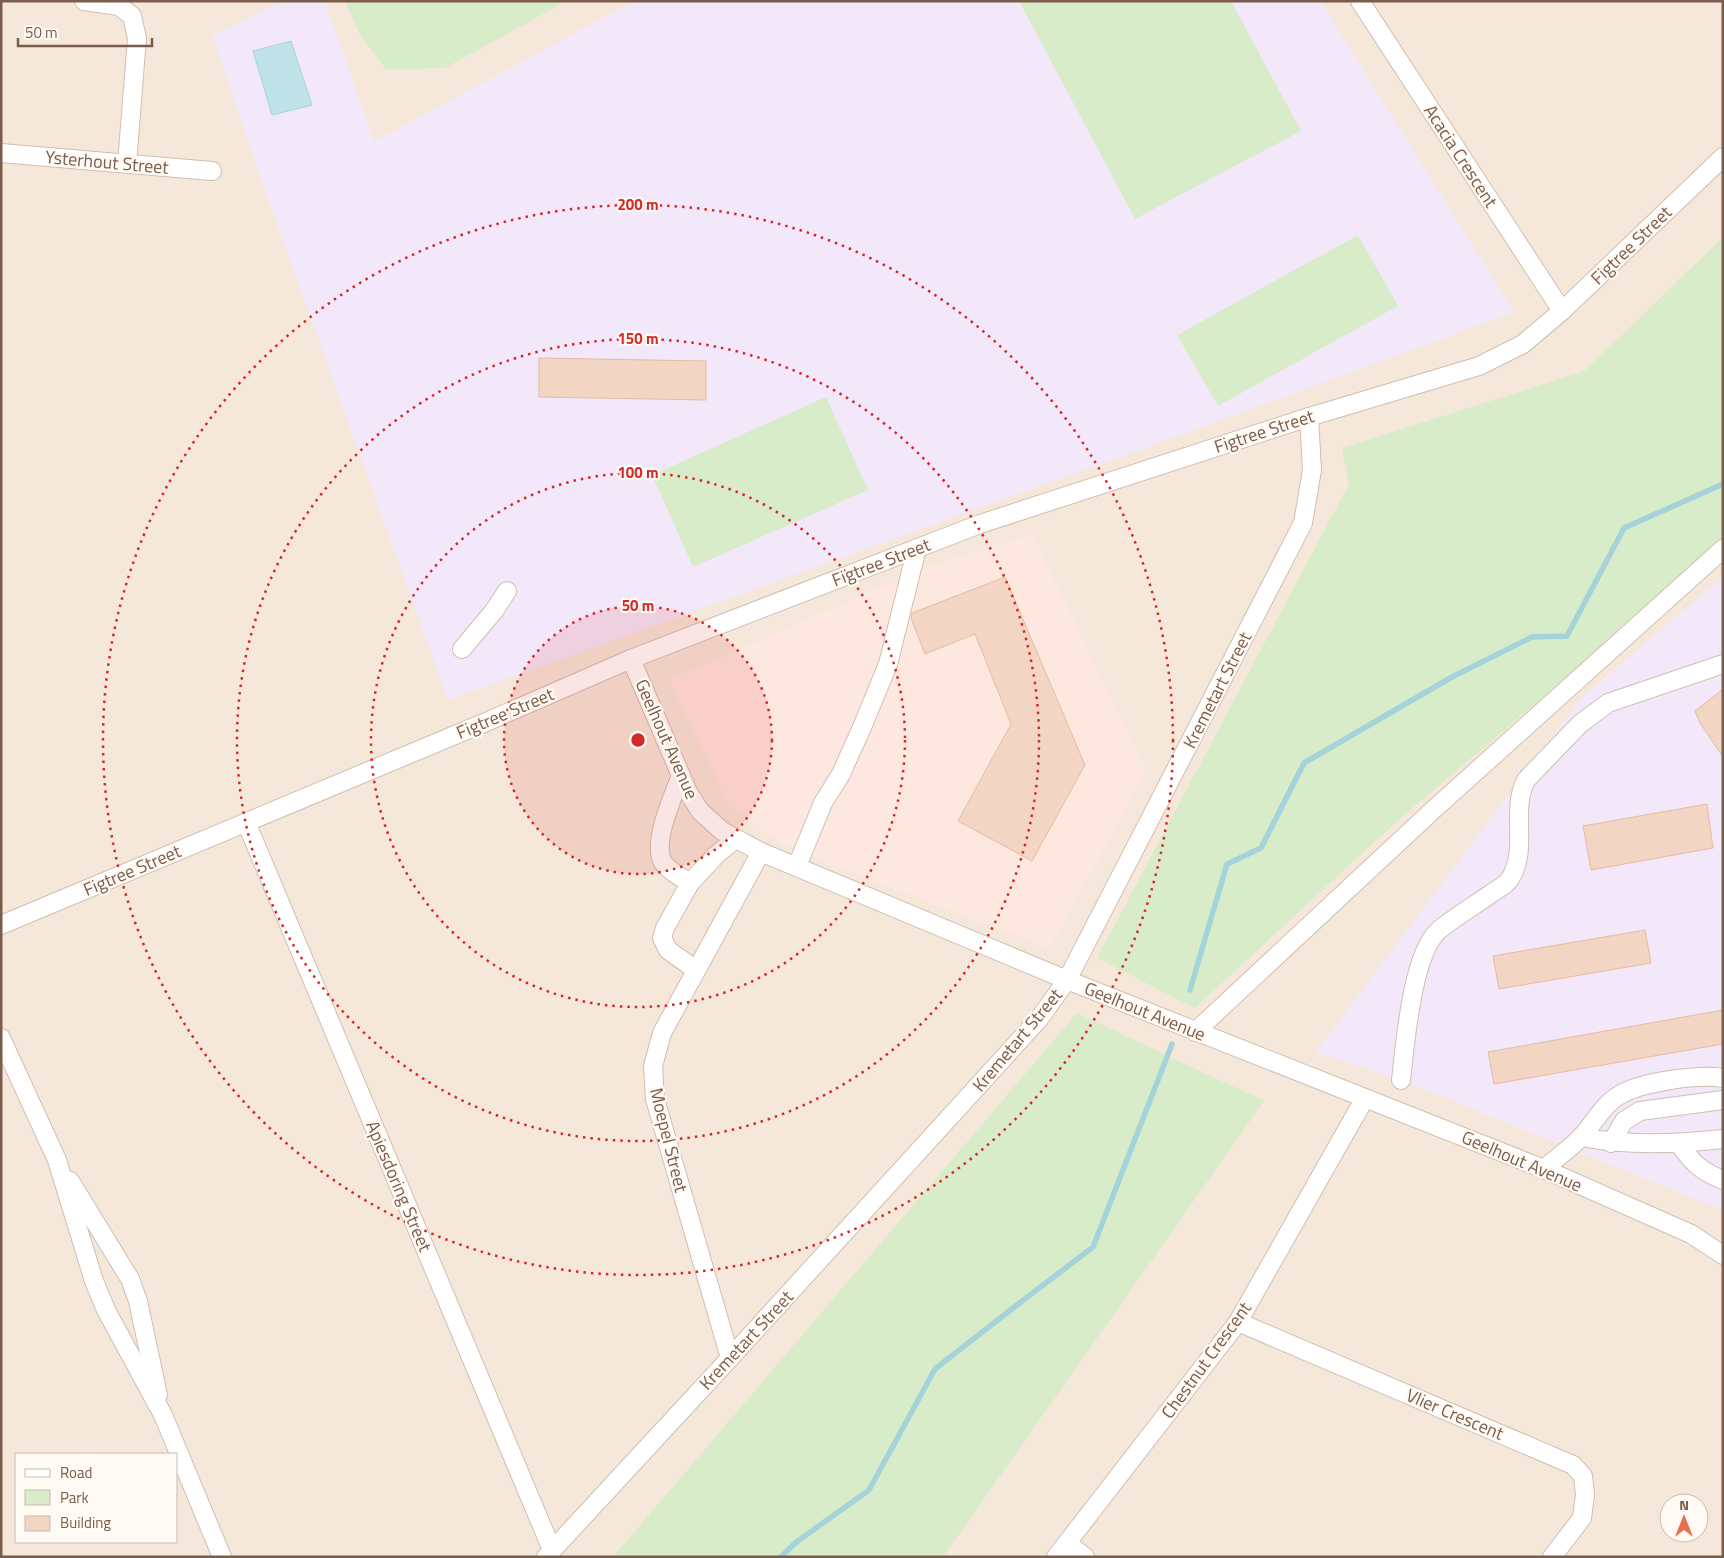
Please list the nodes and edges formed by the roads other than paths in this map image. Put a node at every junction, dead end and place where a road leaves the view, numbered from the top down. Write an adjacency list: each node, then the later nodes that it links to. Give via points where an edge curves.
1 (84, 1): 5 (street, via 119,6 132,16 137,38)
2 (1360, 1): 7 (street, Acacia Crescent)
3 (1, 153): 5 (street, Ysterhout Street)
4 (1723, 157): 7 (street, Figtree Street)
5 (127, 164): 6 (street, Ysterhout Street)
6 (212, 171)
7 (1562, 311): 8 (street, Figtree Street, via 1523,344 1479,366)
8 (1309, 417): 9 (street, Figtree Street, via 980,524); 23 (street, Kremetart Street, via 1312,470 1303,523)
9 (917, 548): 13 (street, Figtree Street); 19 (street, via 888,664)
10 (1723, 549): 24 (street, via 1425,818)
11 (507, 592): 12 (street)
12 (462, 649)
13 (631, 659): 15 (street, Geelhout Avenue); 16 (street, Figtree Street)
14 (1723, 664): 27 (street, via 1608,704 1580,724 1526,780 1521,790 1519,811 1519,859 1509,882 1437,932 1426,951 1413,992)
15 (681, 775): 17 (street, Geelhout Avenue, via 700,811); 20 (street, via 658,848 664,864)
16 (246, 822): 21 (street, Figtree Street); 42 (street, Apiesdoring Street)
17 (736, 839): 18 (street, Geelhout Avenue); 20 (street)
18 (762, 852): 19 (street, Geelhout Avenue); 22 (street, Moepel Street)
19 (797, 866): 23 (street, Geelhout Avenue)
20 (690, 883): 22 (street, via 662,938 668,950)
21 (1, 925)
22 (696, 970): 39 (street, Moepel Street, via 662,1032 653,1066 655,1099)
23 (1067, 980): 24 (street, Geelhout Avenue); 39 (street, Kremetart Street, via 1039,1019)
24 (1195, 1032): 28 (street, Geelhout Avenue)
25 (1, 1038): 34 (street)
26 (1723, 1078): 30 (street, via 1709,1076 1631,1088 1607,1105)
27 (1400, 1080)
28 (1365, 1098): 35 (street, Geelhout Avenue); 38 (street, Chestnut Crescent)
29 (1723, 1100): 32 (street, via 1640,1111 1624,1121)
30 (1581, 1137): 32 (street); 35 (street)
31 (1723, 1139): 33 (street)
32 (1611, 1143): 33 (street)
33 (1678, 1144): 36 (street, via 1694,1164)
34 (57, 1160): 40 (street, via 106,1310); 40 (street, via 130,1279 138,1301)
35 (1544, 1169): 37 (street, Geelhout Avenue, via 1691,1234)
36 (1723, 1180)
37 (1723, 1256)
38 (1238, 1322): 41 (street, Chestnut Crescent); 45 (street, Vlier Crescent, via 1573,1465 1583,1476 1586,1494 1582,1518)
39 (730, 1358): 42 (street, Kremetart Street)
40 (163, 1415): 43 (street)
41 (1062, 1550): 44 (street)
42 (549, 1553)
43 (222, 1557)
44 (1085, 1557)
45 (1552, 1557)

